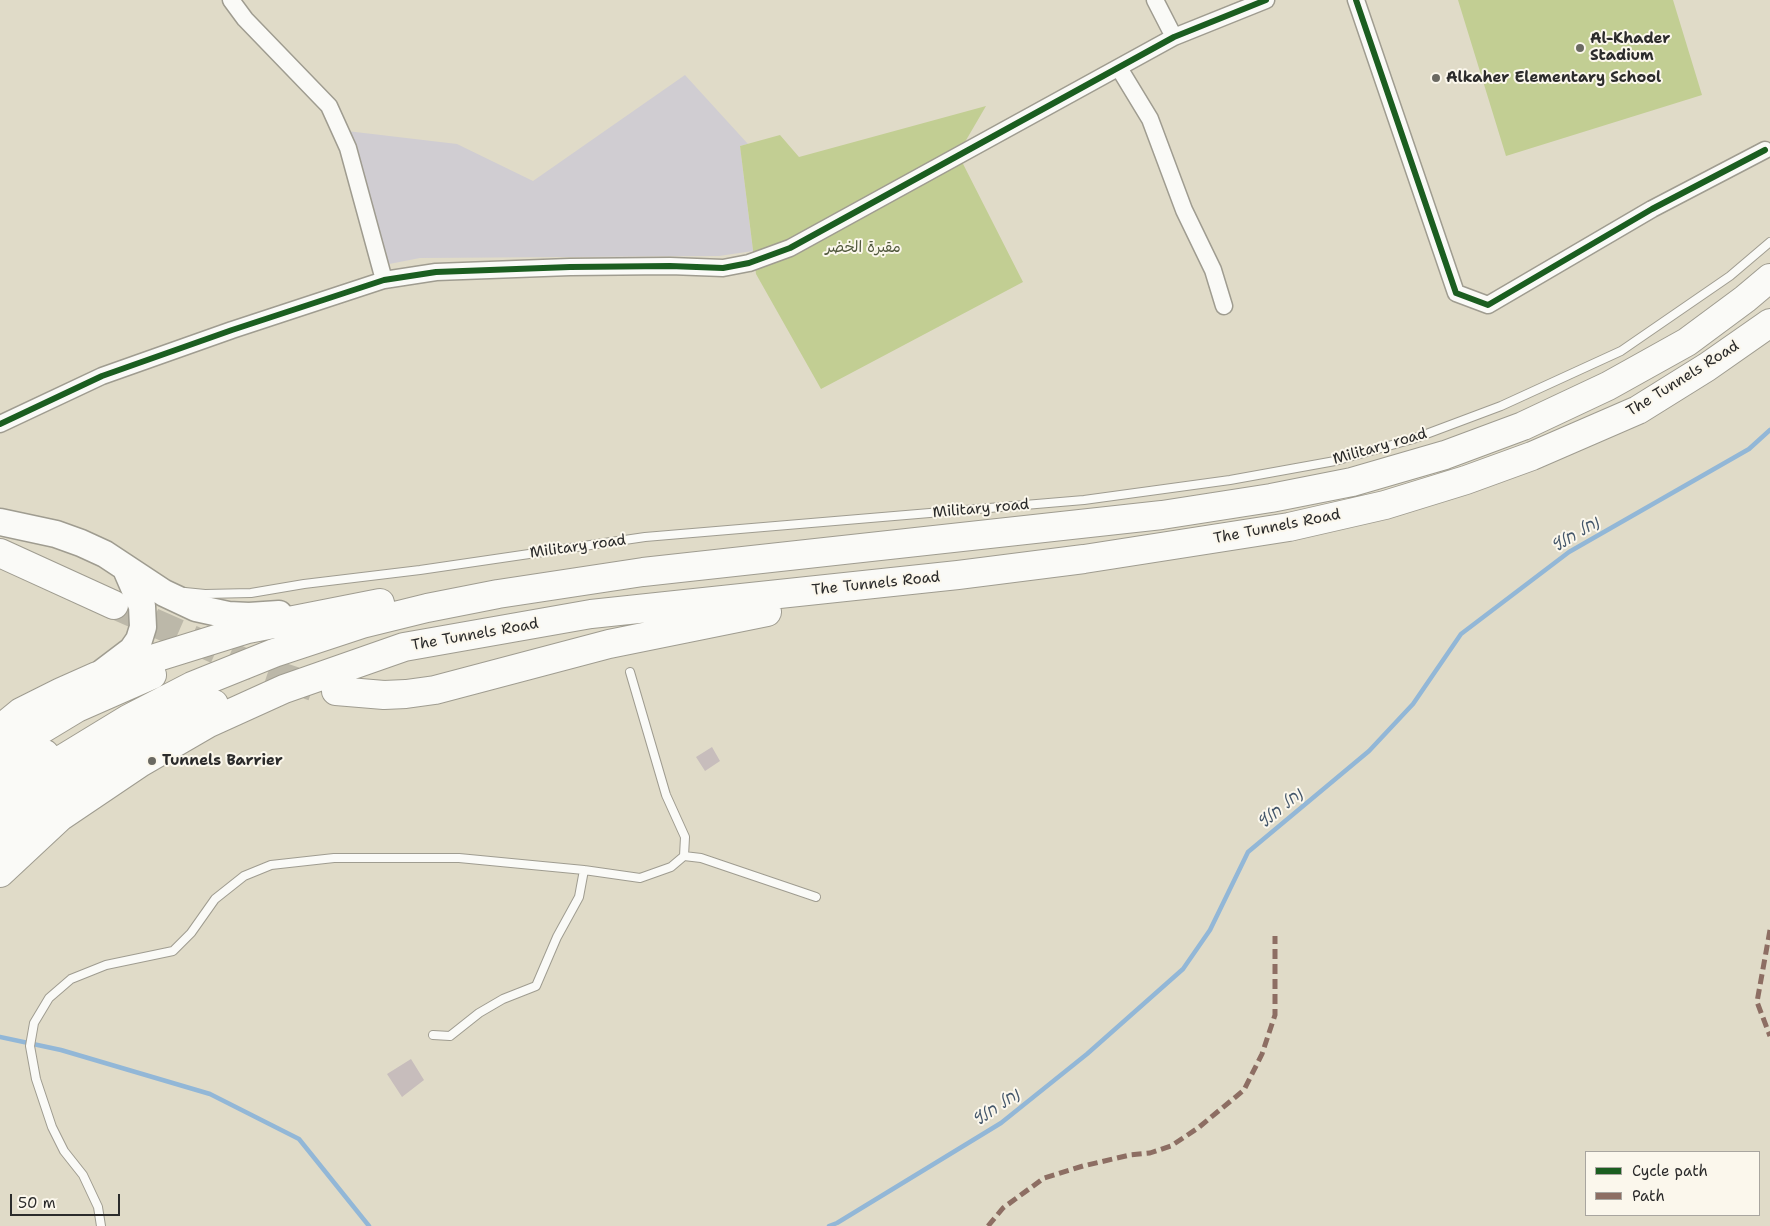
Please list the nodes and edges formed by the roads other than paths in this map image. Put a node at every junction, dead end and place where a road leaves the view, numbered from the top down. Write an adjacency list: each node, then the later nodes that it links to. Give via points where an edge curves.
1 (231, 0): 10 (street, via 245,19 329,106 348,148)
2 (1155, 0): 5 (street)
3 (1266, 0): 5 (street)
4 (1356, 0): 7 (street, via 1456,293 1488,305 1652,209)
5 (1174, 37): 6 (street)
6 (1119, 68): 10 (street, via 790,248 749,263 723,268 570,267 436,272); 11 (street, via 1150,119 1184,210 1213,270)
7 (1765, 150)
8 (1770, 242): 16 (lane, Military road, via 1730,276 1621,350 1501,406 1413,439 1335,461 1230,480 1084,500 645,537 252,593 205,594 170,590)
9 (1770, 278): 18 (highway, The Tunnels Road, via 1687,342 1608,386 1523,426 1445,455 1352,482 1162,515 643,572)
10 (384, 280): 13 (street, via 102,376)
11 (1224, 306)
12 (1770, 322): 17 (highway, The Tunnels Road, via 1638,410 1532,456 1466,480 1385,505 1289,527)
13 (0, 424)
14 (0, 522): 16 (main road, via 56,534 105,554)
15 (0, 553): 20 (highway)
16 (133, 574): 19 (main road, via 196,608 228,615 294,614); 23 (main road, via 142,606 143,627 139,640 132,650)
17 (958, 575): 21 (highway, The Tunnels Road, via 591,614); 24 (highway, via 609,644 435,690 384,695)
18 (498, 594): 19 (highway); 28 (highway, via 362,624 274,653 192,686 128,719 64,758)
19 (400, 600): 23 (highway, via 248,629); 26 (highway, via 223,646 77,708); 27 (highway, via 170,680 70,736)
20 (114, 604)
21 (404, 647): 29 (highway, via 245,692 160,726 85,768 32,809); 32 (highway, The Tunnels Road, via 284,689 209,723 140,763 60,818)
22 (630, 672): 30 (lane, via 666,795 685,837)
23 (97, 676): 25 (highway, via 21,712)
24 (336, 691)
25 (0, 729)
26 (0, 758)
27 (0, 785)
28 (0, 812)
29 (0, 840)
30 (684, 856): 31 (lane, via 671,867 640,878); 33 (lane, via 700,858)
31 (584, 870): 34 (lane, via 579,897 536,986 503,999 450,1036); 35 (lane, via 459,858 334,858 271,865 244,876 215,899 191,933 173,950 106,965 71,979 49,998 34,1024 30,1046 36,1079 52,1127 64,1151 83,1175 98,1207)
32 (0, 873)
33 (816, 897)
34 (433, 1035)
35 (100, 1226)

